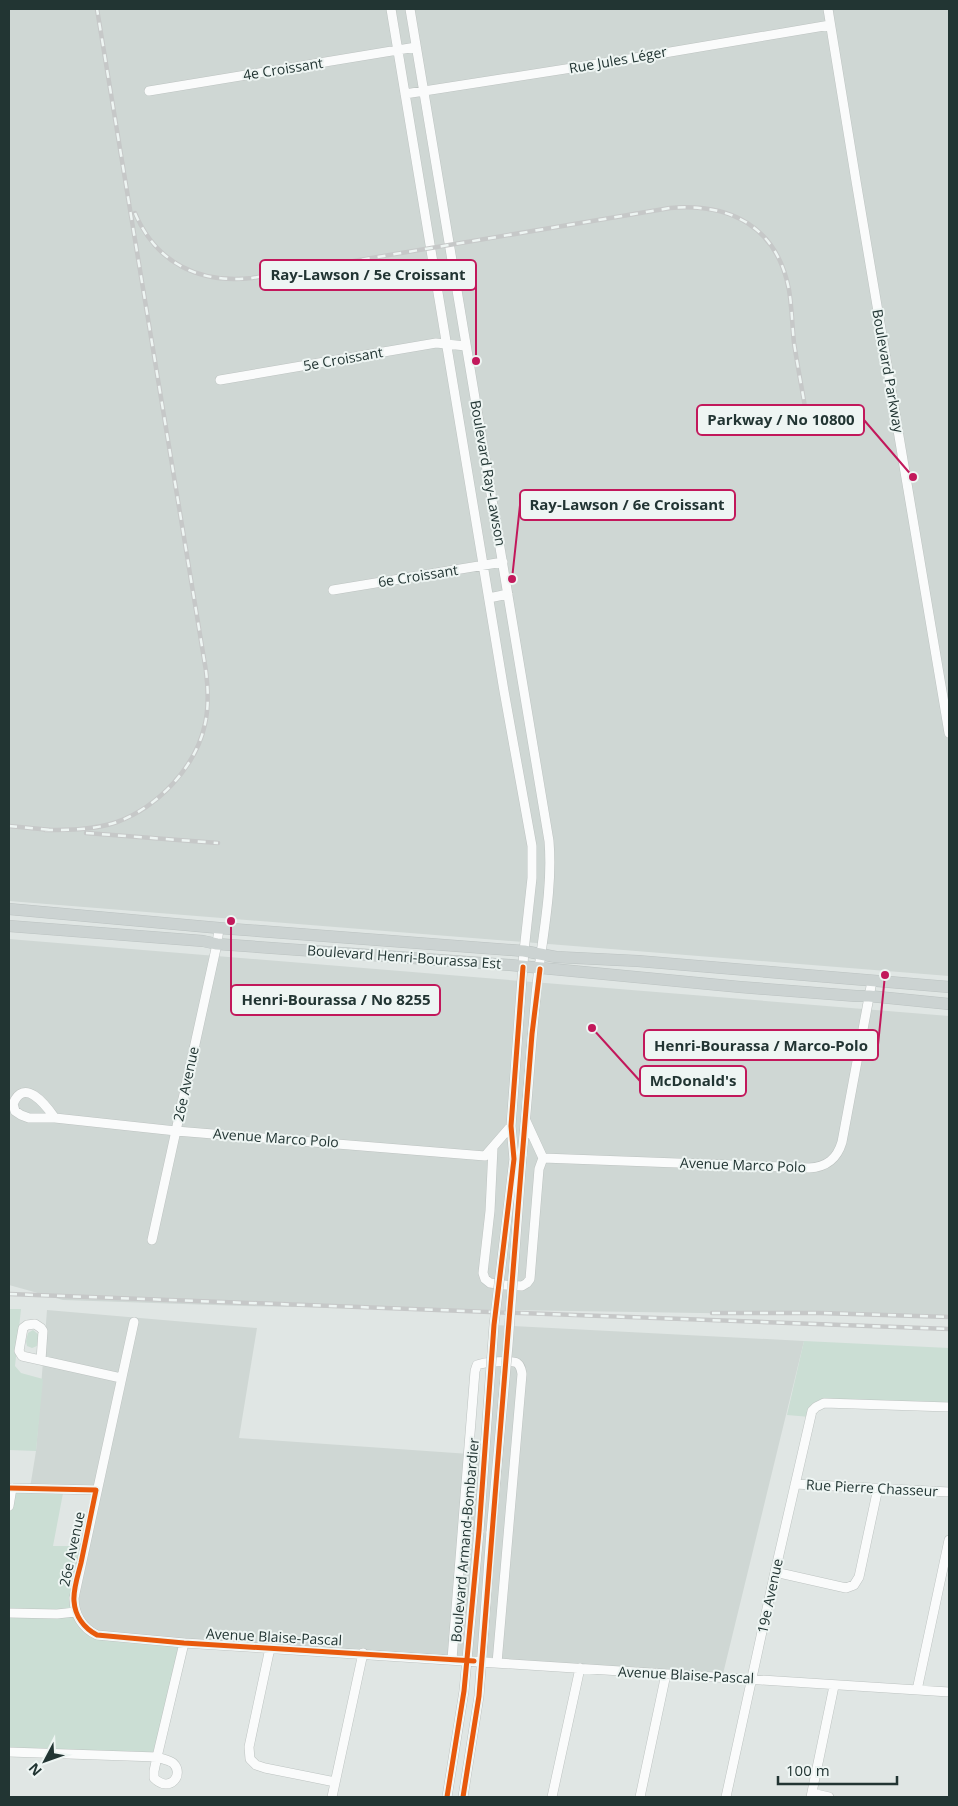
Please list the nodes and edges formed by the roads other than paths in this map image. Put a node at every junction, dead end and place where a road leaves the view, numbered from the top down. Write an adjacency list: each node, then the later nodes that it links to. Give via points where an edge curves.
1 (391, 9): 6 (street, Boulevard Ray-Lawson)
2 (410, 9): 5 (street, Boulevard Ray-Lawson)
3 (828, 9): 4 (street, Boulevard Parkway)
4 (830, 25): 8 (street, Rue Jules Léger); 18 (street, Boulevard Parkway)
5 (416, 47): 6 (street, 4e Croissant); 8 (street, Boulevard Ray-Lawson)
6 (398, 50): 7 (street, 4e Croissant); 9 (street, Boulevard Ray-Lawson)
7 (149, 91)
8 (424, 91): 9 (street, Rue Jules Léger); 11 (street, Boulevard Ray-Lawson)
9 (405, 94): 10 (street, Boulevard Ray-Lawson)
10 (448, 344): 11 (street, 5e Croissant); 12 (street, 5e Croissant, via 436,343); 14 (street, Boulevard Ray-Lawson)
11 (466, 346): 13 (street, Boulevard Ray-Lawson)
12 (220, 380)
13 (503, 562): 14 (street, 6e Croissant); 16 (street, Boulevard Ray-Lawson)
14 (484, 565): 15 (street, 6e Croissant); 17 (street, Boulevard Ray-Lawson)
15 (333, 590)
16 (508, 594): 17 (street); 24 (street, Boulevard Ray-Lawson, via 549,841 550,874)
17 (489, 598): 23 (street, Boulevard Ray-Lawson, via 532,846)
18 (949, 733)
19 (9, 909): 21 (main road, Boulevard Henri-Bourassa Est)
20 (9, 926): 22 (main road, Boulevard Henri-Bourassa Est)
21 (219, 928): 22 (street, 26e Avenue); 23 (main road, Boulevard Henri-Bourassa Est)
22 (217, 944): 25 (main road, Boulevard Henri-Bourassa Est); 34 (street, 26e Avenue)
23 (524, 951): 24 (main road, Boulevard Henri-Bourassa Est); 25 (street, Boulevard Ray-Lawson)
24 (542, 955): 26 (street, Boulevard Ray-Lawson); 27 (main road, Boulevard Henri-Bourassa Est)
25 (523, 966): 26 (main road, Boulevard Henri-Bourassa Est); 33 (street, Boulevard Armand-Bombardier)
26 (540, 969): 29 (main road, Boulevard Henri-Bourassa Est); 32 (street, Boulevard Armand-Bombardier)
27 (872, 982): 28 (main road, Boulevard Henri-Bourassa Est); 29 (street, Avenue Marco Polo)
28 (949, 987)
29 (869, 996): 30 (main road, Boulevard Henri-Bourassa Est); 37 (street, Avenue Marco Polo, via 842,1142 840,1150 827,1164 809,1168)
30 (949, 1004)
31 (55, 1118): 34 (street, Avenue Marco Polo)
32 (526, 1121): 36 (street, Boulevard Armand-Bombardier); 37 (street, Boulevard Armand-Bombardier)
33 (511, 1126): 35 (street); 36 (street, Boulevard Armand-Bombardier)
34 (176, 1131): 35 (street, Avenue Marco Polo, via 485,1156); 38 (street, 26e Avenue)
35 (494, 1148): 37 (street, via 483,1273 490,1283 522,1286 530,1279 539,1169)
36 (518, 1157): 57 (street, Boulevard Armand-Bombardier, bridge, via 494,1325); 58 (street, Boulevard Armand-Bombardier, bridge, via 508,1344)
37 (543, 1158)
38 (152, 1240)
39 (134, 1322): 41 (street, 26e Avenue)
40 (41, 1360): 41 (street)
41 (121, 1378): 46 (street, 26e Avenue)
42 (949, 1407): 43 (street, 19e Avenue, via 824,1403 816,1407 810,1417)
43 (794, 1484): 45 (street, Rue Pierre Chasseur); 50 (street, 19e Avenue)
44 (11, 1488): 46 (street); 48 (street)
45 (878, 1488): 47 (street, Rue Pierre Chasseur); 50 (street, via 859,1577 854,1585 846,1588)
46 (96, 1490): 51 (street, 26e Avenue, via 76,1585)
47 (949, 1492)
48 (9, 1506)
49 (949, 1540): 64 (street)
50 (775, 1572): 62 (street, 19e Avenue)
51 (75, 1612): 52 (street); 53 (street, Avenue Blaise-Pascal, via 85,1627 97,1635)
52 (9, 1613)
53 (184, 1643): 54 (street, Avenue Blaise-Pascal); 66 (street, via 158,1757)
54 (270, 1648): 55 (street, Avenue Blaise-Pascal); 67 (street, via 250,1759 265,1768)
55 (362, 1653): 56 (street, Avenue Blaise-Pascal); 67 (street)
56 (452, 1660): 57 (street, Avenue Blaise-Pascal); 59 (street, Boulevard Armand-Bombardier, via 475,1372 477,1365 483,1362 515,1361 520,1365 522,1374)
57 (466, 1660): 58 (street, Avenue Blaise-Pascal); 70 (street, Boulevard Armand-Bombardier, via 460,1723)
58 (482, 1661): 59 (street, Avenue Blaise-Pascal); 71 (street, Boulevard Armand-Bombardier)
59 (497, 1663): 60 (street, Avenue Blaise-Pascal)
60 (580, 1668): 61 (street, Avenue Blaise-Pascal); 72 (street)
61 (666, 1674): 62 (street, Avenue Blaise-Pascal); 73 (street)
62 (752, 1678): 63 (street, Avenue Blaise-Pascal); 74 (street, 19e Avenue)
63 (834, 1686): 64 (street, Avenue Blaise-Pascal); 68 (street)
64 (917, 1690): 65 (street, Avenue Blaise-Pascal)
65 (949, 1692)
66 (9, 1752)
67 (335, 1782): 69 (street)
68 (812, 1795): 75 (street)
69 (332, 1797)
70 (447, 1797)
71 (463, 1797)
72 (552, 1797)
73 (640, 1797)
74 (726, 1797)
75 (829, 1797)

